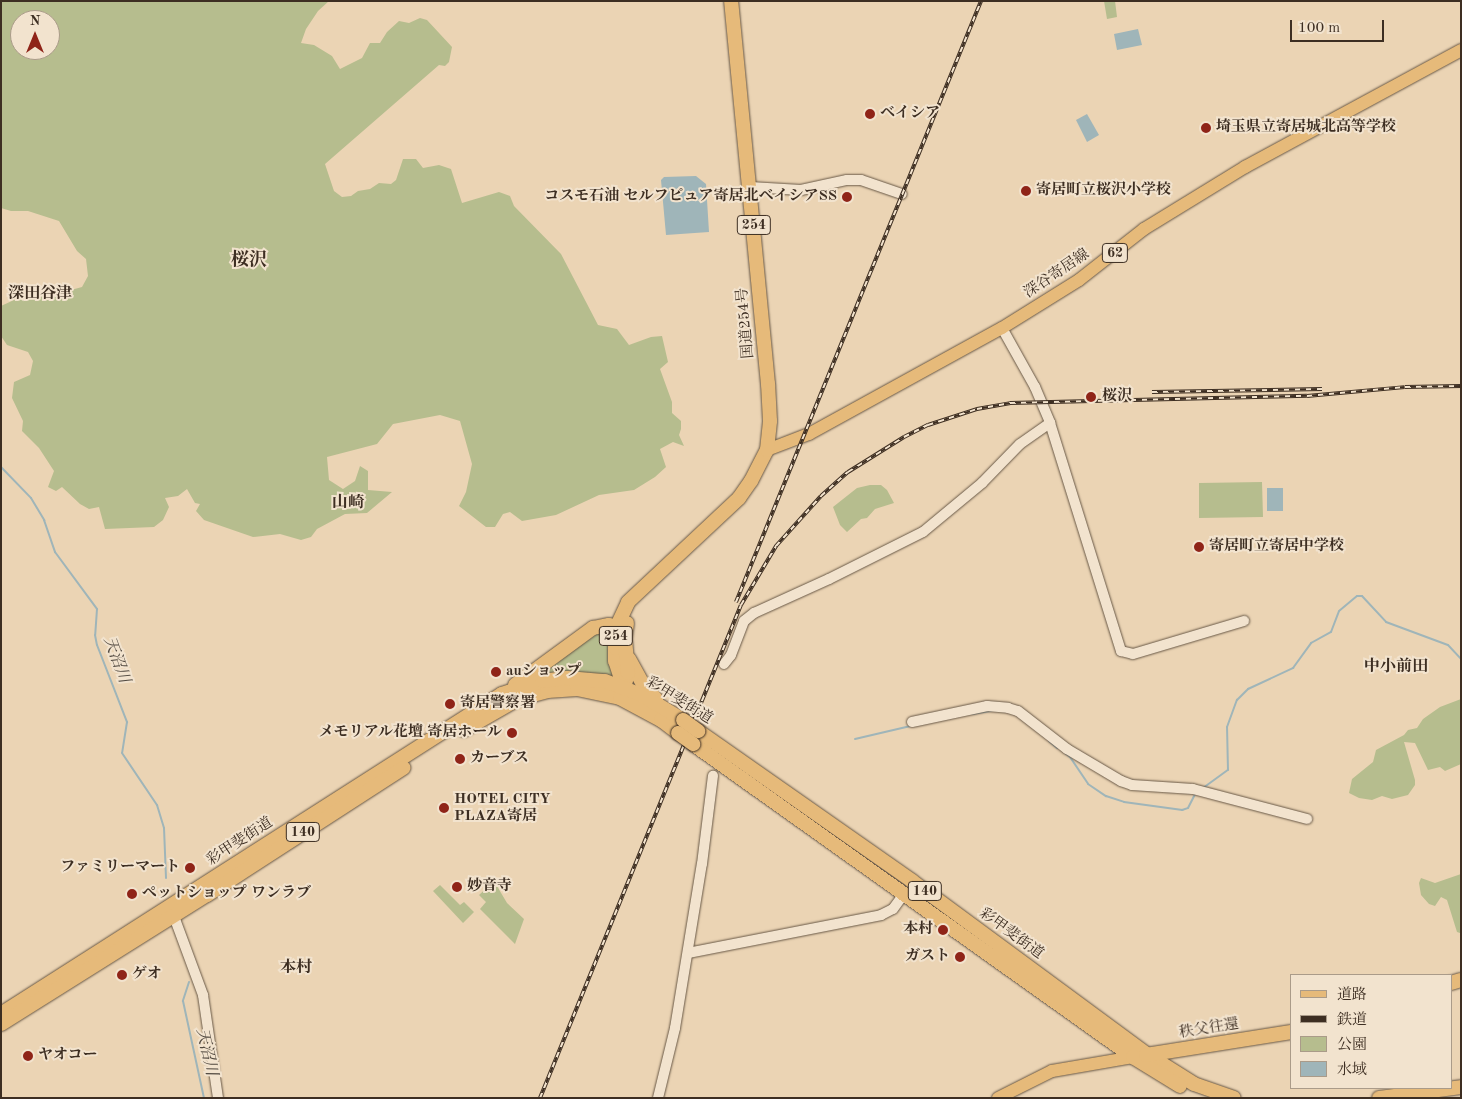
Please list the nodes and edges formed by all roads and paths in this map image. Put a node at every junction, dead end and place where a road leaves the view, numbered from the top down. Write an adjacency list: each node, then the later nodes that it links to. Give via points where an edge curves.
1 (731, 1): 3 (highway, 国道254号 / 254)
2 (1461, 50): 5 (main road, 深谷寄居線 / 62, via 1245,167 1144,229 1080,280)
3 (750, 187): 4 (street, via 802,190 861,180); 7 (highway, 国道254号 / 254, via 768,384 770,422)
4 (902, 194)
5 (1002, 328): 6 (street, via 1035,387); 7 (main road, 深谷寄居線 / 62, via 809,434)
6 (1050, 423): 8 (street, via 1121,651 1133,654); 11 (street, via 1020,444 982,483 923,532 754,614 744,622 731,656)
7 (767, 450): 9 (highway, 国道254号 / 254, via 739,498 628,602)
8 (1244, 621)
9 (621, 627): 10 (highway, 国道254号 / 254); 12 (highway, 国道254号 / 254, via 615,661); 13 (highway, via 600,625 593,628)
10 (628, 656): 12 (highway, 国道254号 / 254, via 628,673); 14 (highway, via 643,684)
11 (724, 664)
12 (622, 693): 13 (highway, 彩甲斐街道 / 140, via 605,681 567,678 536,682); 14 (highway, 彩甲斐街道 / 140); 16 (highway, 彩甲斐街道 / 140, via 661,720); 21 (highway, 彩甲斐街道 / 140, via 564,689 534,694 506,704)
13 (502, 694): 21 (highway, 彩甲斐街道 / 140)
14 (665, 707): 16 (highway, 彩甲斐街道 / 140)
15 (912, 722): 19 (street, via 987,706 1008,708 1121,781 1132,785 1194,789)
16 (680, 726): 17 (highway, 彩甲斐街道 / 140, bridge)
17 (696, 737): 20 (highway, 彩甲斐街道 / 140); 23 (highway, 彩甲斐街道 / 140, via 912,881)
18 (713, 776): 22 (street)
19 (1307, 820)
20 (904, 894): 22 (street, via 893,909 881,915); 23 (highway, 彩甲斐街道 / 140)
21 (172, 910): 24 (highway, 彩甲斐街道 / 140); 25 (highway, 彩甲斐街道 / 140); 31 (street, via 203,995)
22 (688, 953): 32 (street)
23 (1069, 1003): 27 (highway, 彩甲斐街道 / 140); 28 (highway, 彩甲斐街道 / 140)
24 (1, 1014)
25 (1, 1024)
26 (1290, 1032): 27 (highway, 秩父往還)
27 (1148, 1055): 28 (highway, 秩父往還); 35 (highway, 彩甲斐街道 / 140, via 1194,1084)
28 (1132, 1057): 33 (main road, via 1052,1071); 34 (highway, 彩甲斐街道 / 140, via 1182,1088)
29 (1461, 1088): 36 (highway)
30 (1461, 1097): 37 (highway)
31 (218, 1098)
32 (658, 1098)
33 (998, 1098)
34 (1205, 1098)
35 (1234, 1098)
36 (1379, 1098)
37 (1454, 1098)

